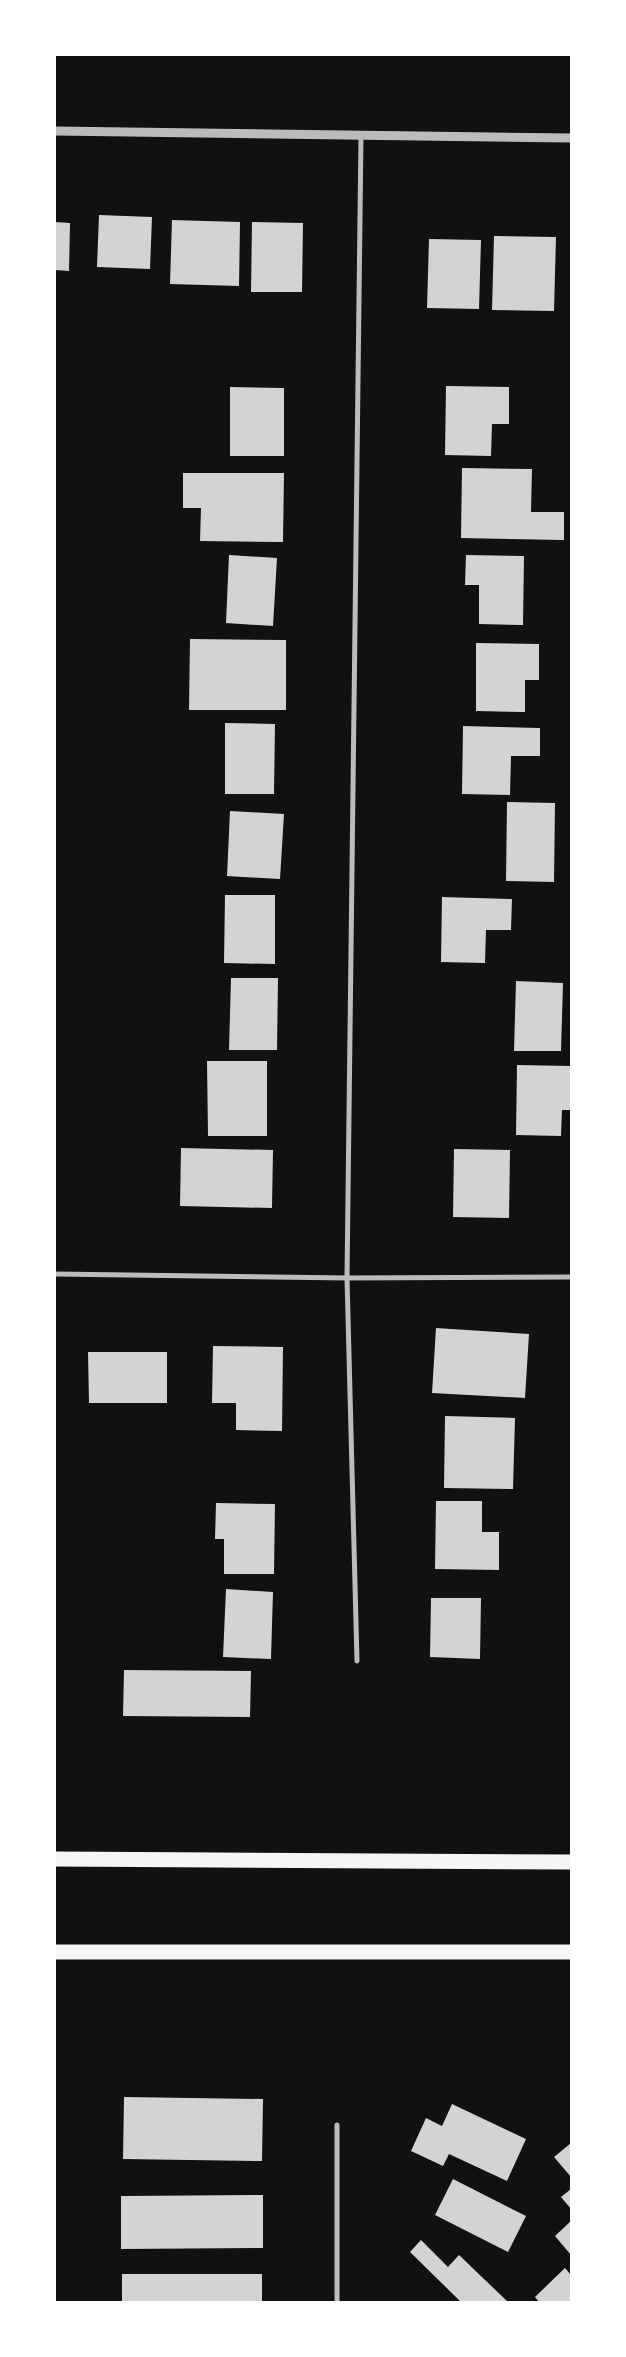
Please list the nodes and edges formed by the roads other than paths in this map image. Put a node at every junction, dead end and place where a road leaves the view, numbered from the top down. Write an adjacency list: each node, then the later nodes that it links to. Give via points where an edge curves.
1 (55, 131): 2 (street)
2 (361, 136): 3 (street); 6 (street)
3 (571, 138)
4 (55, 1274): 6 (street)
5 (571, 1277): 6 (street)
6 (347, 1278): 7 (street)
7 (357, 1661)
8 (55, 1859): 9 (highway)
9 (571, 1862)
10 (55, 1952): 11 (highway)
11 (571, 1952)
12 (337, 2126): 13 (street)
13 (337, 2302)

